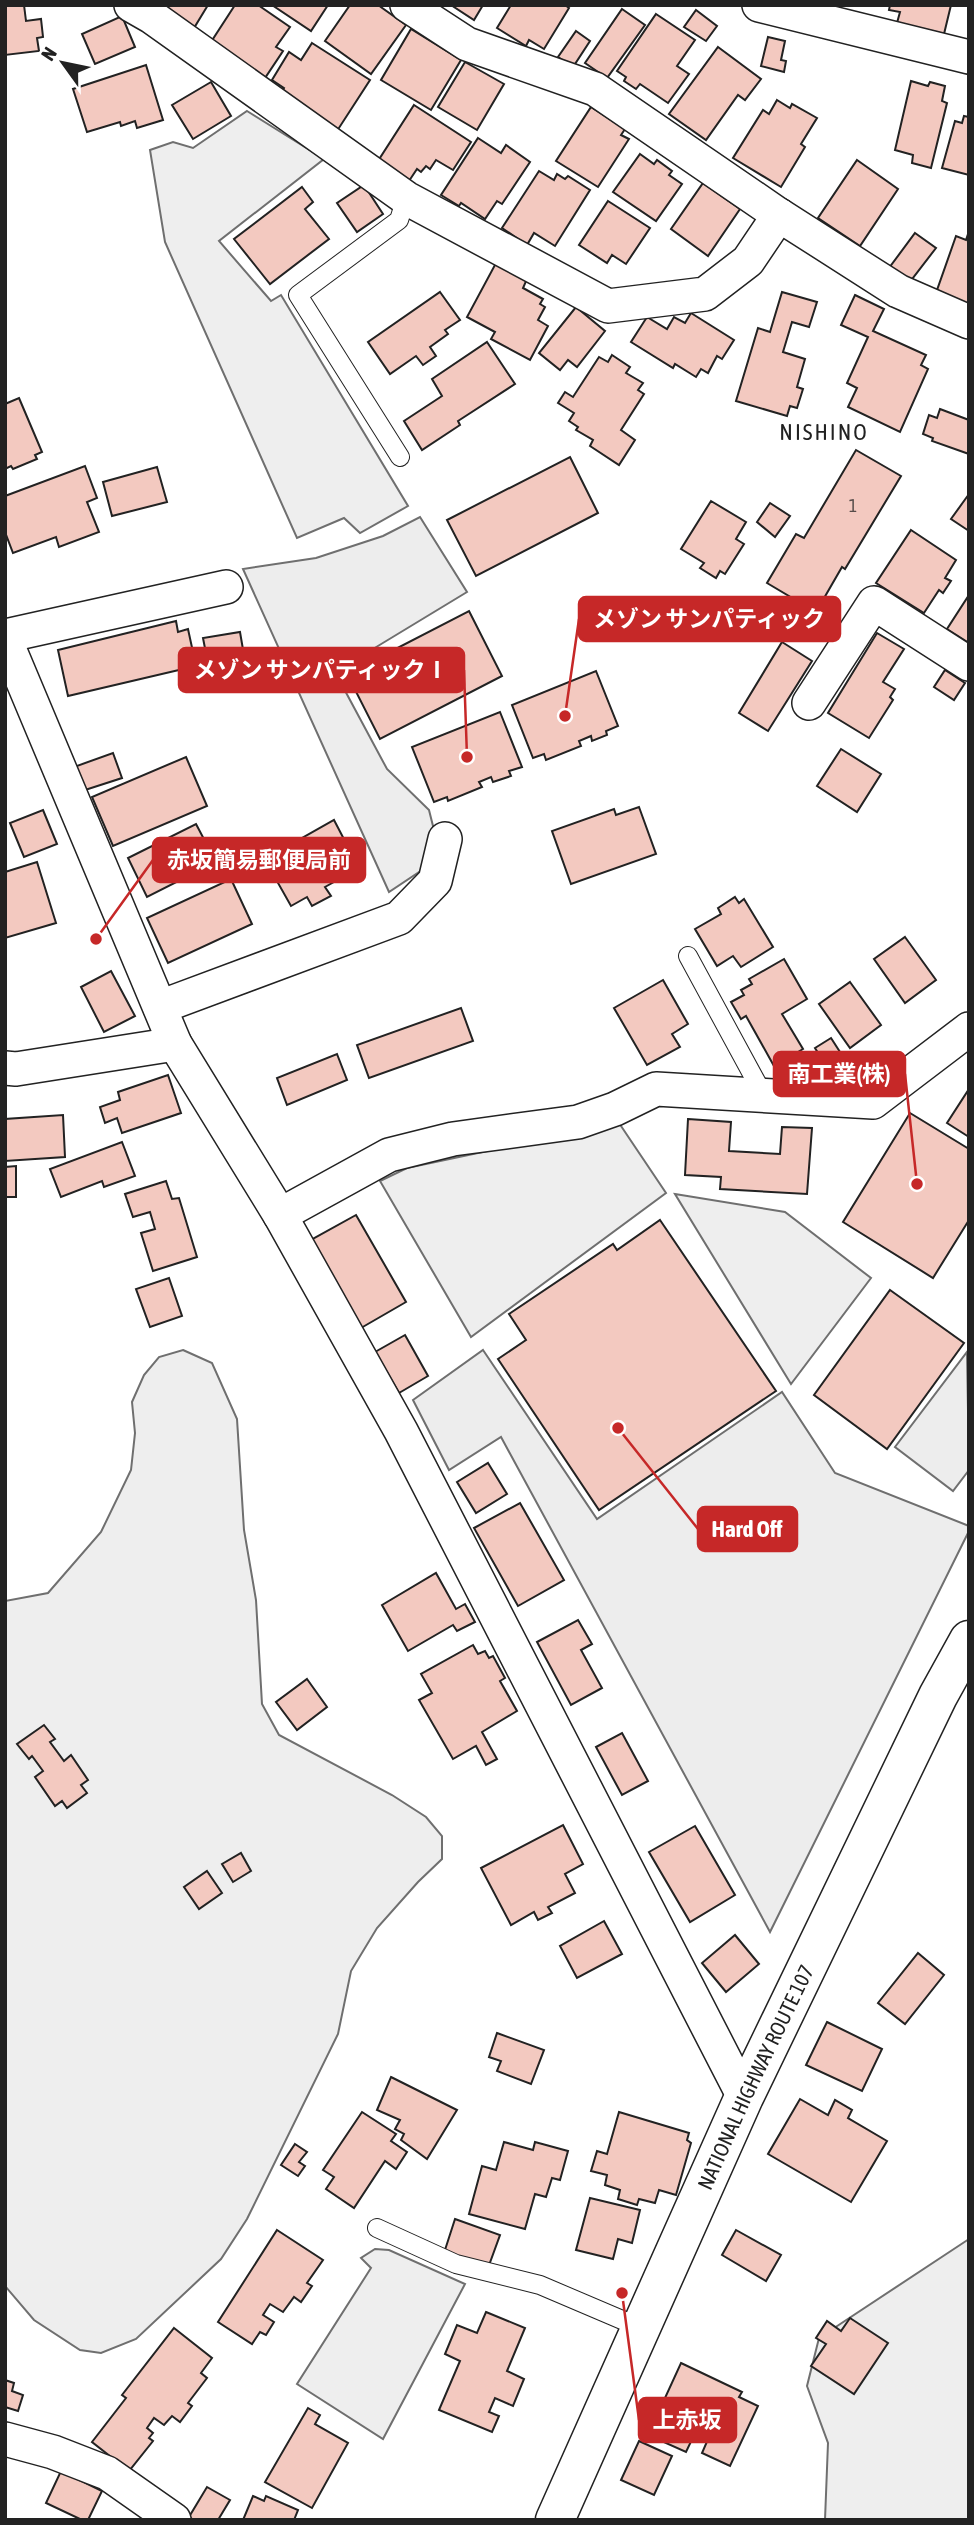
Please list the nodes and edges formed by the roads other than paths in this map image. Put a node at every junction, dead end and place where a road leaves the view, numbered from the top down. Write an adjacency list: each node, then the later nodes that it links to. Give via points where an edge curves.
1 (131, 5): 5 (street)
2 (407, 5): 6 (street, via 467,44 595,89)
3 (767, 6): 4 (street)
4 (967, 51)
5 (405, 198): 6 (street, via 608,306 705,294 748,261); 8 (lane, via 399,220 298,295)
6 (779, 215): 7 (street, via 898,291)
7 (969, 322)
8 (400, 457)
9 (226, 587): 10 (street)
10 (5, 638): 15 (street)
11 (969, 664): 12 (street, via 874,603)
12 (809, 703)
13 (445, 839): 15 (street, via 435,881 400,918)
14 (688, 956): 19 (lane)
15 (160, 1007): 17 (street)
16 (969, 1029): 19 (street, via 873,1102)
17 (175, 1044): 18 (street); 20 (street)
18 (5, 1068)
19 (764, 1096): 20 (street, via 656,1089 578,1122 453,1139 389,1155)
20 (280, 1214): 22 (street, via 401,1431)
21 (969, 1640): 22 (highway, NATIONAL HIGHWAY ROUTE 107)
22 (744, 2097): 24 (highway, NATIONAL HIGHWAY ROUTE 107)
23 (377, 2228): 24 (lane, via 456,2264 540,2285)
24 (641, 2328): 27 (highway, NATIONAL HIGHWAY ROUTE 107)
25 (5, 2439): 26 (street, via 107,2473)
26 (174, 2520)
27 (555, 2520)

